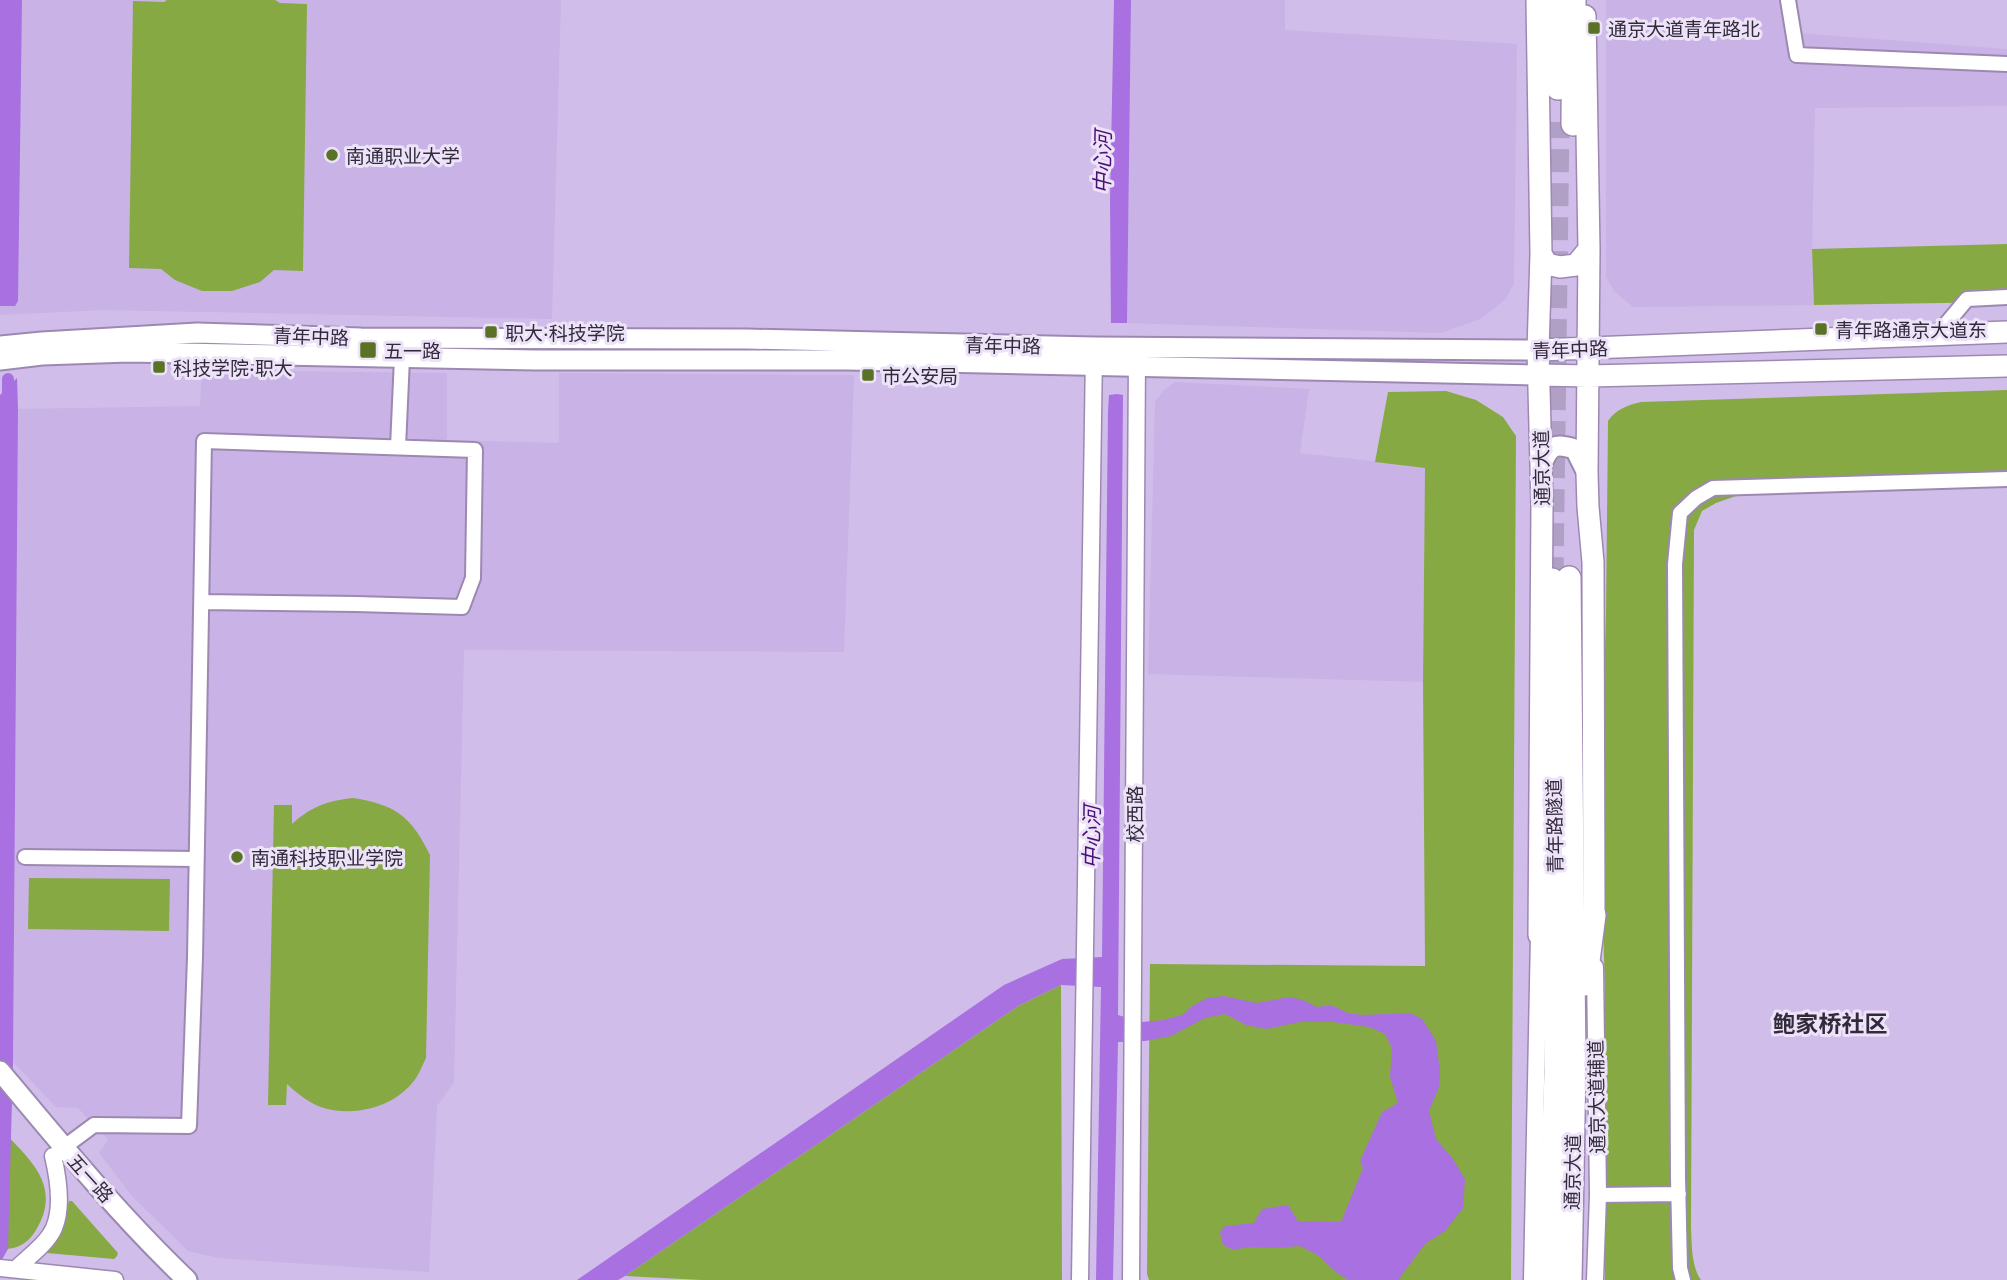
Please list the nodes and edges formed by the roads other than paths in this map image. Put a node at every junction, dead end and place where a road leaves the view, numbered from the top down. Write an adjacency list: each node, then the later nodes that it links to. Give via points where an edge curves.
1 (1537, 0): 8 (main road, 通京大道)
2 (1558, 0): 3 (highway, via 1566,123)
3 (1574, 0)
4 (1585, 0): 7 (main road)
5 (1788, 0): 6 (street, via 1797,55)
6 (2007, 64)
7 (1589, 249): 8 (main road, via 1576,265 1560,267 1547,264); 13 (main road)
8 (1541, 254): 14 (main road, 通京大道)
9 (2007, 298): 11 (street, via 1967,299)
10 (2007, 332): 11 (main road, 青年中路)
11 (1937, 335): 13 (main road, 青年中路)
12 (0, 346): 15 (main road, 青年中路, via 197,333 761,339)
13 (1590, 349): 14 (main road, 青年中路); 21 (main road)
14 (1538, 350): 16 (main road, 青年中路); 20 (main road, 通京大道)
15 (1094, 356): 16 (main road, 青年中路); 17 (main road, 青年中路); 42 (street)
16 (1137, 357): 20 (main road, 青年中路); 43 (street, 校西路)
17 (402, 358): 18 (main road, 青年中路, via 129,352); 22 (street)
18 (0, 360)
19 (2007, 366): 21 (main road, 青年中路)
20 (1538, 375): 21 (main road, 青年中路); 23 (main road, 通京大道)
21 (1589, 376): 24 (main road)
22 (398, 447): 27 (street, via 204,441); 27 (street, via 475,450 473,578 462,607)
23 (1542, 464): 24 (main road, via 1547,451 1563,446 1575,449); 31 (main road, 通京大道)
24 (1587, 473): 30 (main road, via 1594,562)
25 (2007, 479): 36 (street, via 1713,488 1680,513 1675,564)
26 (1560, 579): 32 (highway, 青年路隧道)
27 (202, 602): 29 (street)
28 (25, 857): 29 (street)
29 (196, 859): 35 (street, via 189,1126 94,1125)
30 (1594, 915): 32 (highway); 37 (street, 通京大道辅道)
31 (1539, 936): 32 (highway); 44 (street)
32 (1565, 1068): 45 (highway, 通京大道); 46 (highway, 通京大道)
33 (0, 1071): 34 (main road, 五一路)
34 (12, 1099): 35 (main road, 五一路)
35 (58, 1152): 38 (street, via 54,1228 41,1245); 40 (main road, 五一路, via 104,1213); 41 (main road, 五一路)
36 (1679, 1194): 37 (street); 48 (street)
37 (1598, 1195): 47 (street, 通京大道辅道)
38 (6, 1268): 39 (street)
39 (115, 1280)
40 (173, 1280)
41 (187, 1280)
42 (1080, 1280)
43 (1131, 1280)
44 (1532, 1280)
45 (1549, 1280)
46 (1570, 1280)
47 (1595, 1280)
48 (1683, 1280)

